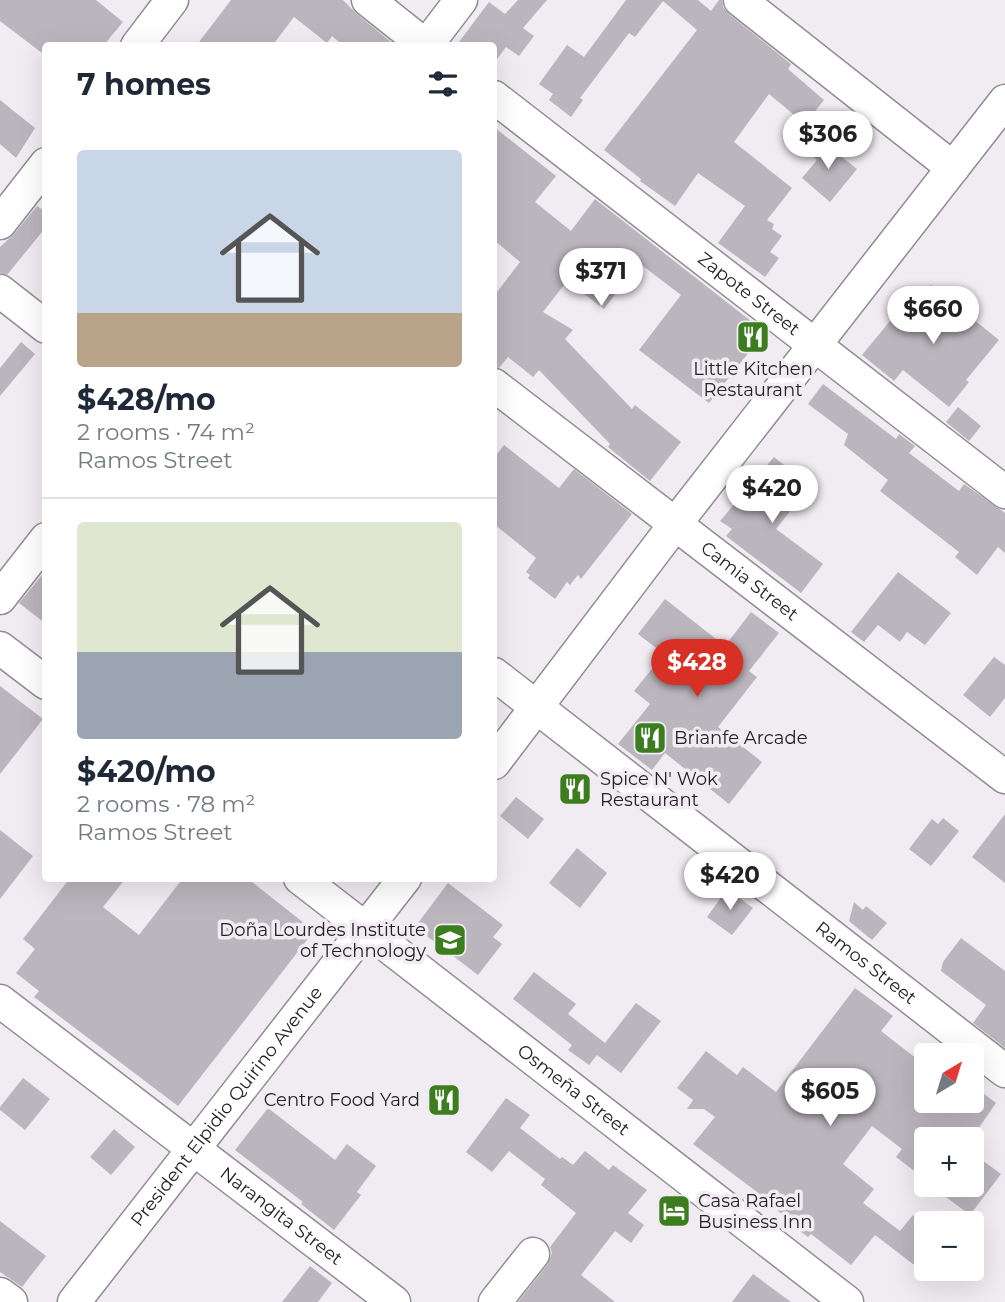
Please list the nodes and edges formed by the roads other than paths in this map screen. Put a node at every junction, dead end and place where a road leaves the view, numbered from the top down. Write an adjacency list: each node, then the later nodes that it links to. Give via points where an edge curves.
1 (172, 0): 5 (street)
2 (368, 0): 6 (street)
3 (461, 0): 7 (street)
4 (740, 0): 11 (street)
5 (139, 42)
6 (422, 42)
7 (428, 42)
8 (497, 99): 15 (street, Zapote Street)
9 (1005, 101): 11 (street)
10 (42, 168): 12 (street)
11 (953, 168): 15 (street)
12 (0, 222)
13 (0, 291): 14 (street)
14 (42, 324)
15 (815, 343): 17 (street, Zapote Street); 18 (street)
16 (497, 387): 18 (street, Camia Street)
17 (1005, 492)
18 (676, 523): 24 (street); 26 (street, Camia Street)
19 (42, 544): 20 (street)
20 (0, 598)
21 (0, 648): 23 (street)
22 (497, 676): 24 (street, Ramos Street)
23 (42, 679)
24 (536, 707): 25 (street); 31 (street, Ramos Street)
25 (497, 759)
26 (1005, 776)
27 (305, 882): 29 (street, Osmeña Street)
28 (402, 882): 29 (street, President Elpidio Quirino Avenue)
29 (366, 930): 32 (street, President Elpidio Quirino Avenue); 39 (street, Osmeña Street)
30 (0, 1001): 32 (street, Narangita Street)
31 (1005, 1071)
32 (194, 1150): 36 (street, President Elpidio Quirino Avenue); 37 (street, Narangita Street)
33 (534, 1254): 38 (street)
34 (0, 1294): 35 (street)
35 (11, 1302)
36 (74, 1302)
37 (394, 1302)
38 (495, 1302)
39 (847, 1302)

